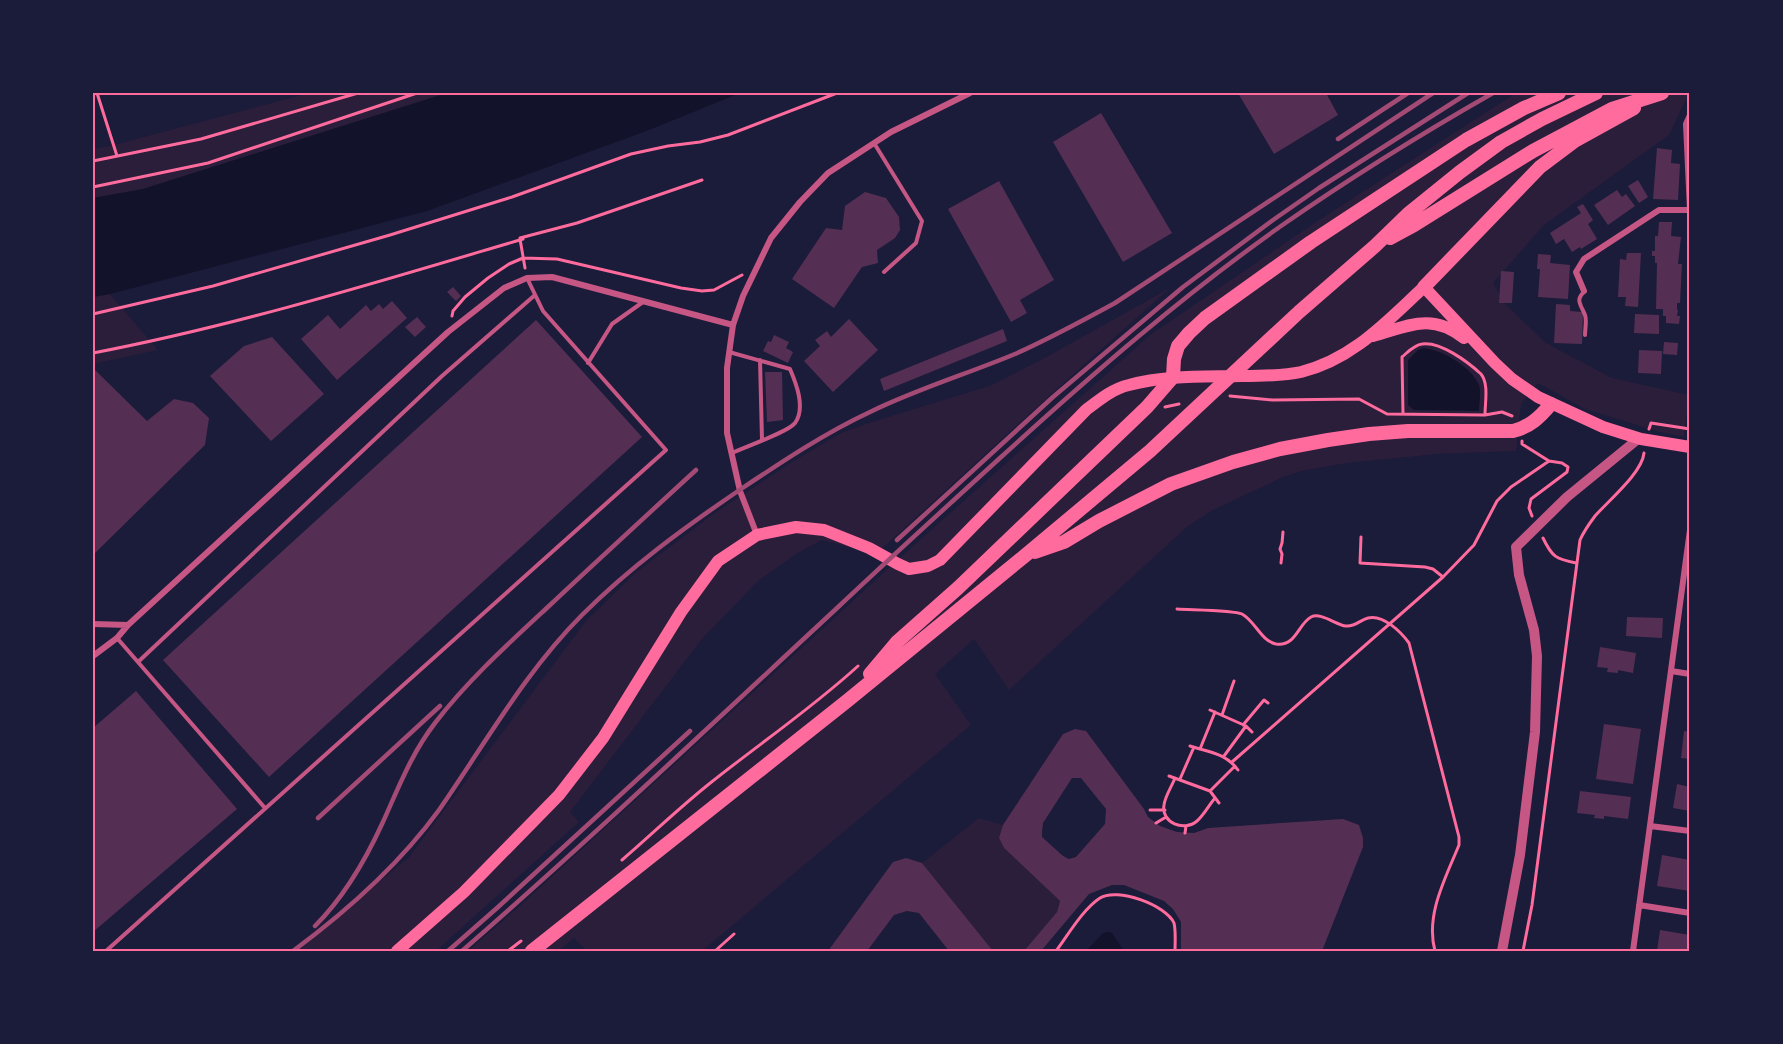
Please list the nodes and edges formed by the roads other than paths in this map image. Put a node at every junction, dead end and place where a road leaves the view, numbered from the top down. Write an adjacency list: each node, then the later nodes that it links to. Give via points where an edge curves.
1 (970, 93): 6 (street)
2 (1559, 93): 21 (highway, via 1466,140 1205,318 1178,346)
3 (1596, 93): 7 (highway, via 1502,142 1408,214)
4 (1656, 95): 7 (highway, via 1612,110 1533,151); 10 (highway, via 1576,140 1540,167)
5 (1690, 115): 11 (street, via 1686,124 1690,210 1659,210 1584,259 1576,272)
6 (873, 142): 8 (lane, via 922,221 916,243); 14 (street, via 828,173 771,238)
7 (1375, 246): 30 (highway, via 1150,451)
8 (884, 272)
9 (527, 278): 12 (lane); 13 (street, via 552,277); 32 (street, via 504,288 448,332)
10 (1424, 287): 16 (main road); 20 (main road)
11 (1584, 291): 15 (lane, via 1578,301 1586,316)
12 (535, 295): 19 (lane, via 543,311); 35 (lane, via 442,376)
13 (643, 301): 14 (street); 19 (lane, via 612,324)
14 (733, 325): 17 (street)
15 (1585, 335)
16 (1371, 337): 20 (main road, via 1426,322 1450,327); 21 (main road, via 1326,364 1300,372)
17 (729, 352): 18 (lane); 26 (street, via 726,403)
18 (760, 360): 24 (lane); 24 (lane, via 789,369 797,385 800,412 795,424)
19 (588, 363): 39 (lane, via 666,450)
20 (1495, 363): 22 (main road)
21 (1173, 377): 28 (main road, via 1127,385 1086,410 940,560 928,566 909,569 824,530 796,527); 38 (highway, via 1139,415 897,642)
22 (1551, 404): 23 (main road); 30 (highway, via 1540,418 1513,431 1369,434 1280,449 1233,462 1171,484 1064,543)
23 (1638, 439): 25 (main road); 47 (street, via 1567,497 1516,548 1537,656 1535,732 1520,855)
24 (762, 440): 26 (lane)
25 (1690, 447)
26 (732, 453): 28 (street, via 740,491)
27 (1690, 530): 29 (street)
28 (757, 535): 45 (main road, via 718,561 681,612 603,738 559,795 464,892)
29 (1690, 537): 36 (street)
30 (1027, 554): 38 (highway)
31 (93, 624): 32 (street)
32 (128, 626): 33 (street)
33 (117, 638): 34 (street); 35 (lane)
34 (93, 656)
35 (138, 662): 39 (lane)
36 (1671, 670): 37 (street); 40 (street)
37 (1690, 674)
38 (847, 701): 46 (highway)
39 (265, 808): 44 (lane)
40 (1650, 826): 41 (street); 42 (street)
41 (1690, 831)
42 (1639, 905): 43 (street); 48 (street)
43 (1690, 913)
44 (106, 951)
45 (397, 951)
46 (532, 951)
47 (1502, 951)
48 (1634, 951)

